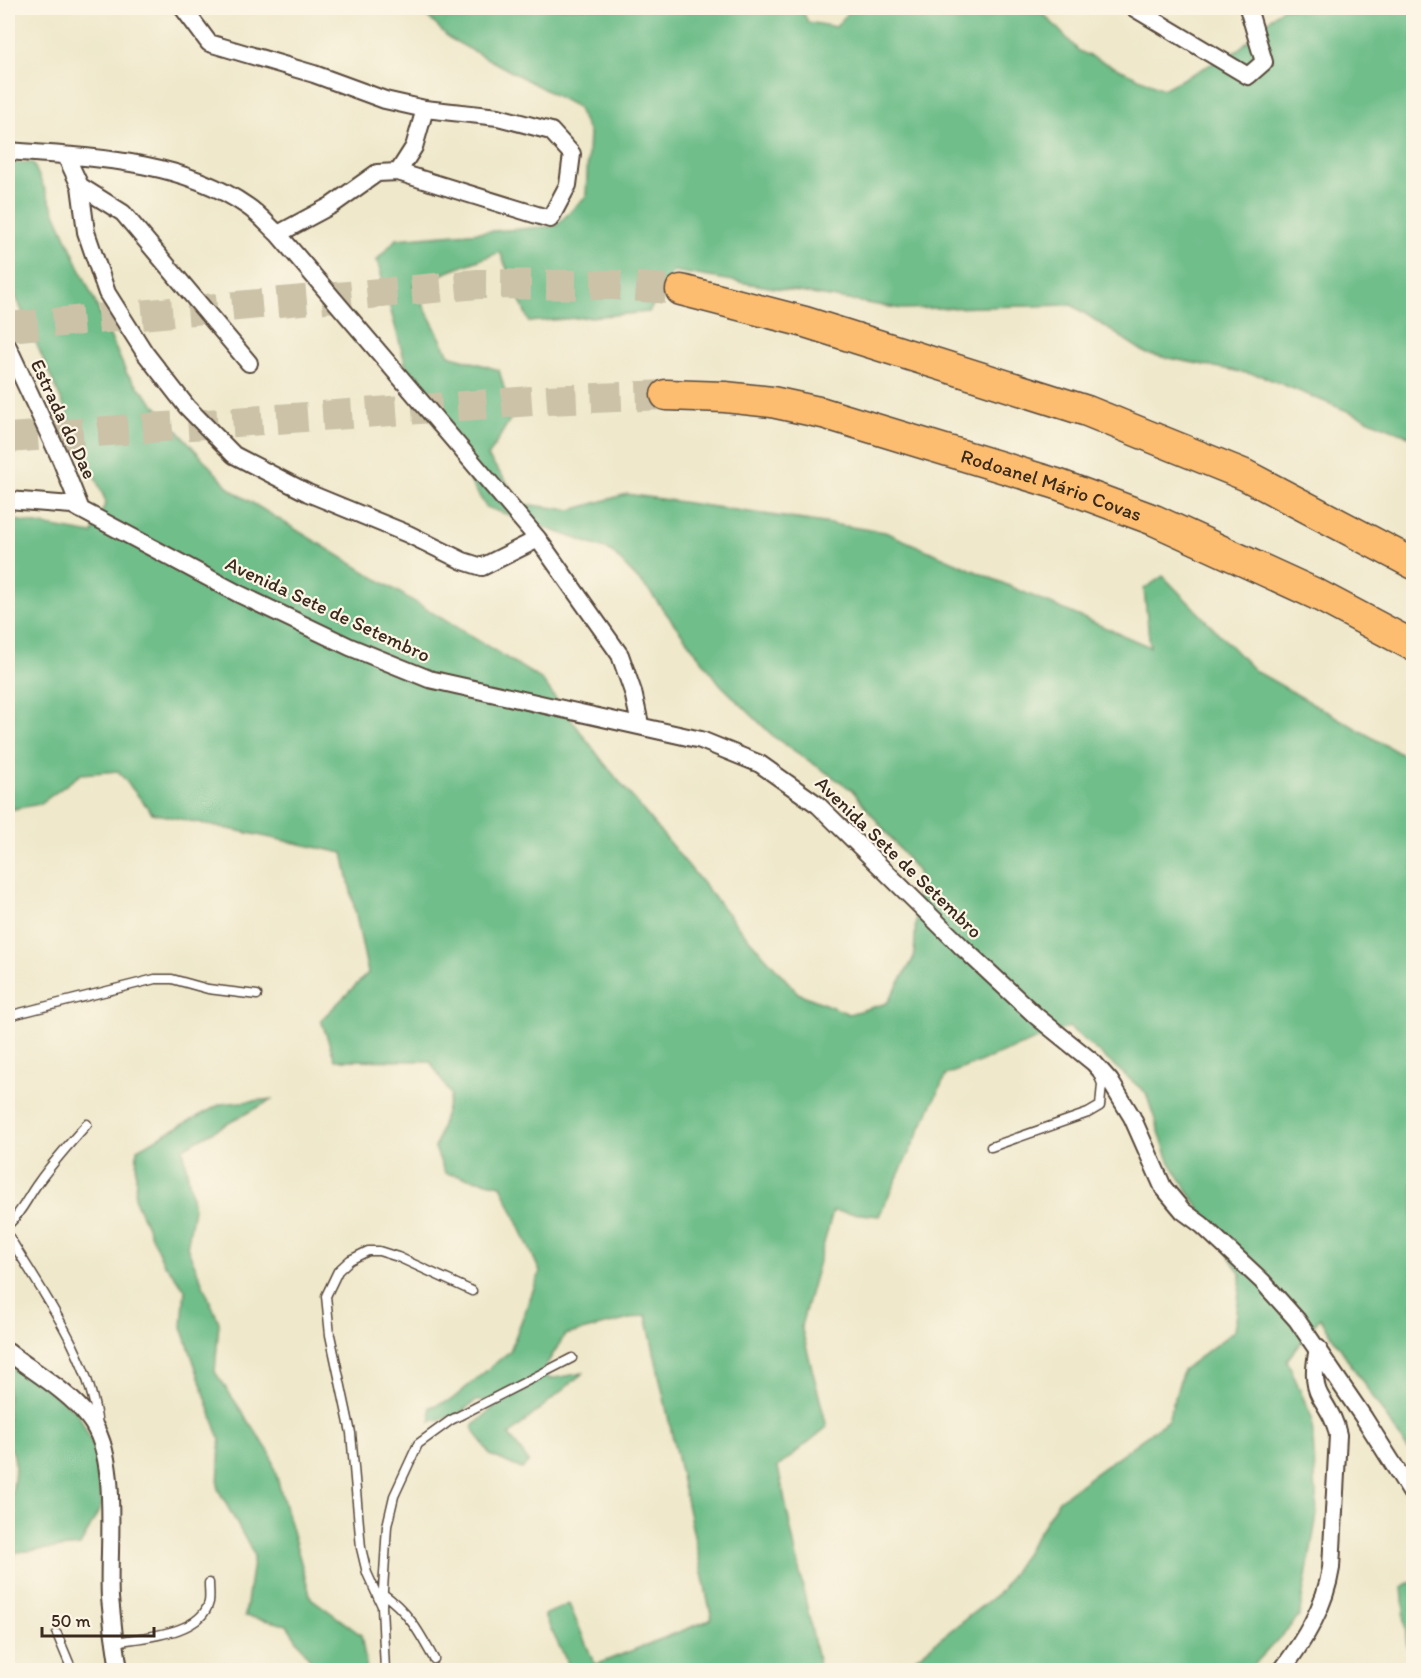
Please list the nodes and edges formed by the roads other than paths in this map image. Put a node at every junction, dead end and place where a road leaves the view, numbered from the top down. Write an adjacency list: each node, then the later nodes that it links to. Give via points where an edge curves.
1 (184, 8): 4 (street, via 209,43 385,100)
2 (1134, 8): 3 (street, via 1248,76 1264,62)
3 (1248, 8)
4 (425, 109): 7 (street, via 414,147); 7 (street, via 498,117 551,131 572,154 564,195 550,219)
5 (8, 151): 6 (street)
6 (66, 156): 8 (street); 9 (street, via 145,167 199,181 247,206)
7 (398, 172): 9 (street, via 377,173 332,205)
8 (80, 186): 12 (street, via 123,213); 16 (street, via 86,231 107,293 173,389 234,455 308,493 482,567)
9 (278, 234): 16 (street)
10 (681, 290): 17 (highway, via 805,322 1087,411 1245,476)
11 (8, 347): 15 (street, Estrada do Dae)
12 (249, 363)
13 (666, 395): 18 (highway, Rodoanel Mário Covas, via 772,402 823,413 1057,484 1165,524 1318,595)
14 (8, 500): 15 (street, Avenida Sete de Setembro, via 62,502)
15 (81, 510): 19 (street, Avenida Sete de Setembro, via 249,599 350,647 429,678 523,702)
16 (538, 539): 19 (street, via 620,655)
17 (1413, 564)
18 (1413, 646)
19 (640, 724): 22 (street, Avenida Sete de Setembro, via 701,740 760,764 791,784 818,805 1036,1016)
20 (257, 995): 21 (lane, via 154,979)
21 (8, 1016)
22 (1094, 1063): 24 (lane, via 1101,1084 1100,1106); 28 (street, Avenida Sete de Setembro, via 1121,1096 1163,1187 1174,1202 1262,1281)
23 (87, 1124): 25 (lane, via 51,1165 26,1207)
24 (991, 1147)
25 (8, 1225)
26 (8, 1235): 31 (lane, via 85,1371 96,1406)
27 (472, 1291): 35 (lane, via 398,1257 368,1251 338,1271 326,1296 330,1335 351,1434 361,1548)
28 (1318, 1348): 32 (street, Avenida Sete de Setembro); 42 (street, via 1316,1382 1338,1435 1331,1568 1327,1589 1306,1637)
29 (8, 1352): 31 (street, via 76,1404)
30 (572, 1358): 34 (lane, via 452,1420 418,1444 394,1496 386,1536)
31 (99, 1435): 37 (street, via 111,1508 110,1597)
32 (1413, 1497)
33 (209, 1583): 37 (lane, via 209,1602 185,1629)
34 (382, 1593): 35 (lane); 38 (lane, via 400,1605 412,1620)
35 (382, 1606): 41 (lane)
36 (57, 1634): 39 (lane)
37 (115, 1642): 40 (street)
38 (434, 1659)
39 (72, 1671)
40 (119, 1671)
41 (385, 1671)
42 (1282, 1671)

